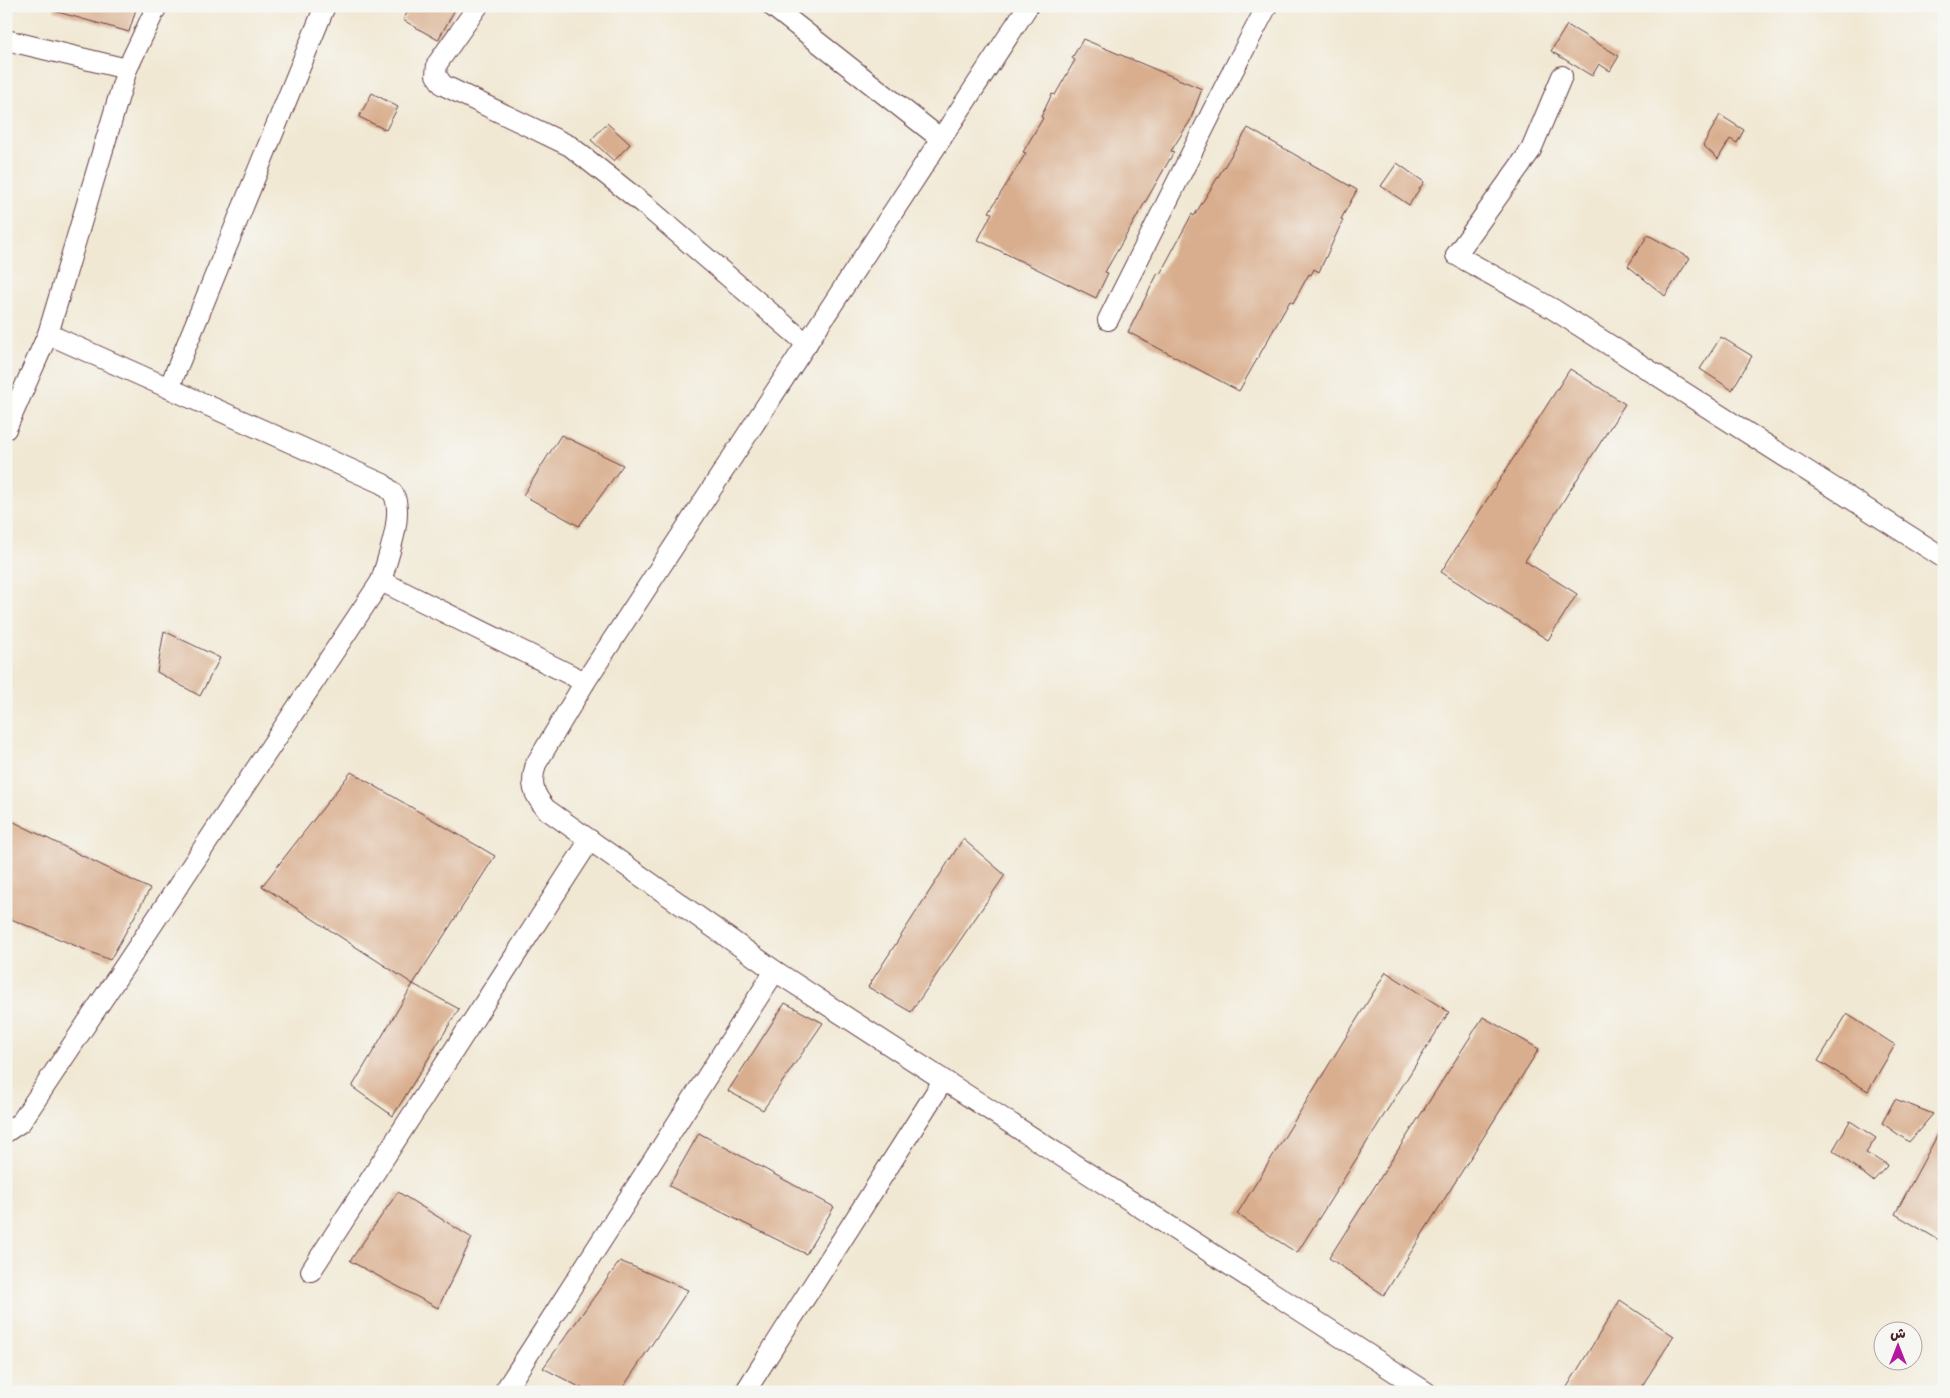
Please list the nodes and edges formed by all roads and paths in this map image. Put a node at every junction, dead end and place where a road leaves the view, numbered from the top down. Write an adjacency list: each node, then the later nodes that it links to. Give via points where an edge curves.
1 (157, 6): 8 (street)
2 (325, 6): 14 (street)
3 (478, 6): 13 (street, via 437,64 436,75 443,85 570,146 646,206)
4 (772, 6): 10 (street)
5 (1028, 6): 10 (street)
6 (1267, 6): 11 (street)
7 (6, 40): 8 (street)
8 (127, 69): 12 (street)
9 (1562, 76): 16 (street, via 1531,150 1456,255 1561,314)
10 (941, 139): 13 (street)
11 (1108, 320)
12 (48, 334): 14 (street); 15 (street)
13 (807, 344): 18 (street)
14 (169, 388): 17 (street, via 383,484 394,494 396,523)
15 (6, 430)
16 (1944, 558)
17 (381, 581): 18 (street); 22 (street, via 21,1122)
18 (585, 682): 19 (street, via 536,764 532,790 546,809)
19 (590, 840): 20 (street); 23 (street)
20 (775, 971): 21 (street); 24 (street)
21 (944, 1081): 25 (street); 26 (street)
22 (6, 1132)
23 (311, 1271)
24 (504, 1392)
25 (745, 1392)
26 (1426, 1392)

